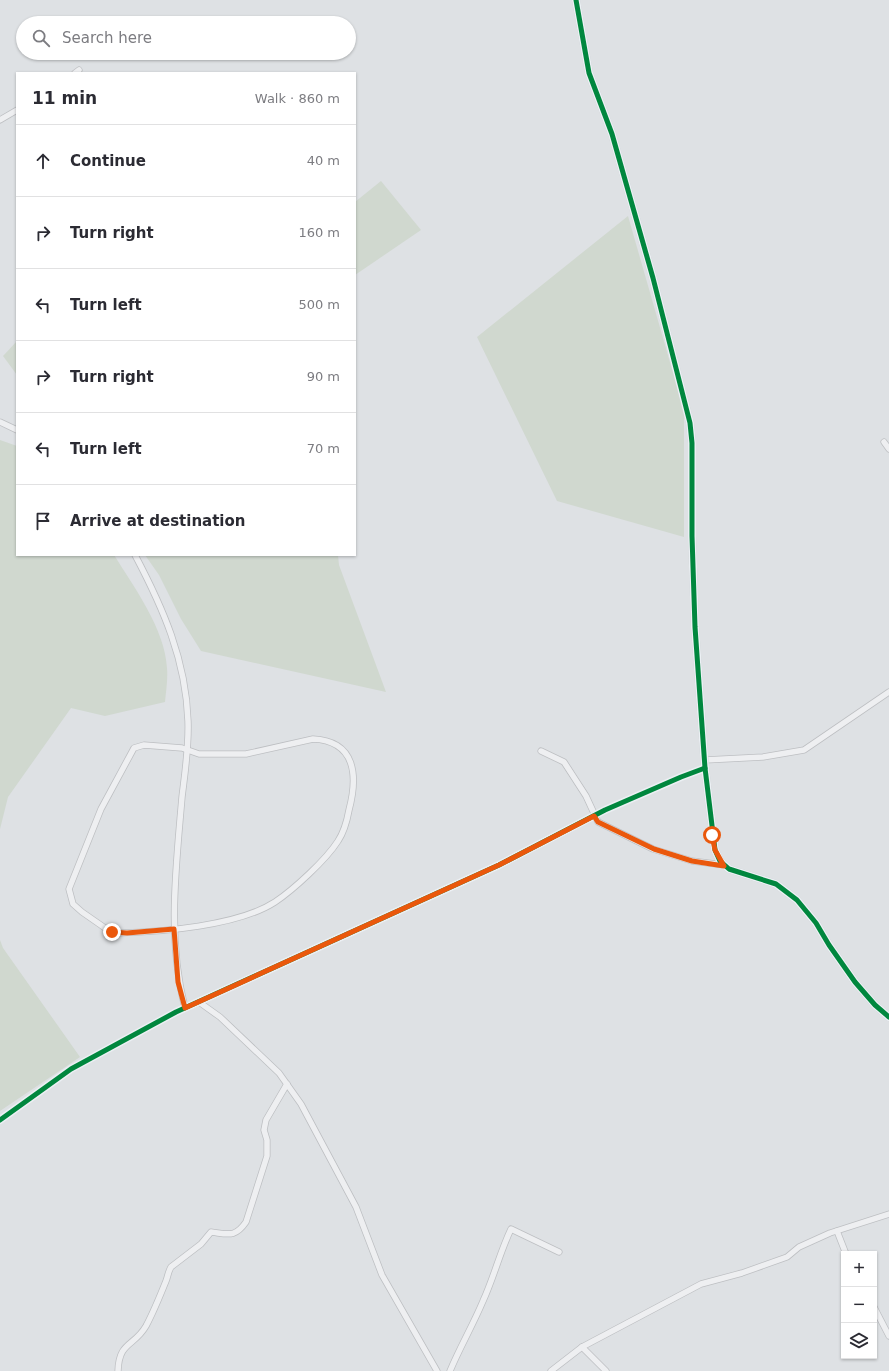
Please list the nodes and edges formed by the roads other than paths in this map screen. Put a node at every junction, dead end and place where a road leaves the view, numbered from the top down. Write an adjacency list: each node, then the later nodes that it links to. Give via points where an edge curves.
1 (576, 0): 12 (street, via 589,73 612,134 690,422 695,627)
2 (16, 111): 3 (street)
3 (0, 120)
4 (0, 422): 5 (street)
5 (16, 430)
6 (884, 442): 7 (street)
7 (889, 449)
8 (136, 556): 10 (street, via 157,598 177,648 186,699)
9 (889, 692): 12 (street, via 804,750 763,758)
10 (188, 750): 15 (street, via 174,878); 15 (street, via 144,745 131,750 101,809 69,889 73,904 94,922 112,932); 15 (street, via 199,754 246,754 313,739 330,741 341,749 352,764 354,794 345,827 338,841 326,856 275,902 259,911 223,921)
11 (541, 752): 13 (street, via 564,762 586,796)
12 (705, 764): 13 (street); 14 (street, via 715,850)
13 (594, 816): 14 (street, via 598,822 654,849 692,861); 16 (street, via 499,865)
14 (724, 866): 18 (street, via 767,880 790,894 816,923 833,952 865,994)
15 (174, 929): 17 (street, via 178,982)
16 (199, 1002): 17 (street); 19 (street, via 241,1037)
17 (185, 1008): 20 (street, via 71,1069)
18 (889, 1017)
19 (287, 1084): 28 (street, via 266,1120 264,1130 267,1156 246,1222 235,1234 212,1232 171,1267 145,1328 135,1341 122,1351); 29 (street, via 301,1104 356,1207 382,1275)
20 (0, 1120)
21 (889, 1214): 22 (street)
22 (837, 1231): 23 (street); 27 (street, via 799,1247 787,1257 701,1284)
23 (845, 1251)
24 (559, 1252): 30 (street, via 511,1229 484,1301)
25 (877, 1313): 26 (street)
26 (889, 1336)
27 (582, 1347): 31 (street); 32 (street)
28 (118, 1371)
29 (437, 1371)
30 (450, 1371)
31 (552, 1371)
32 (606, 1371)

